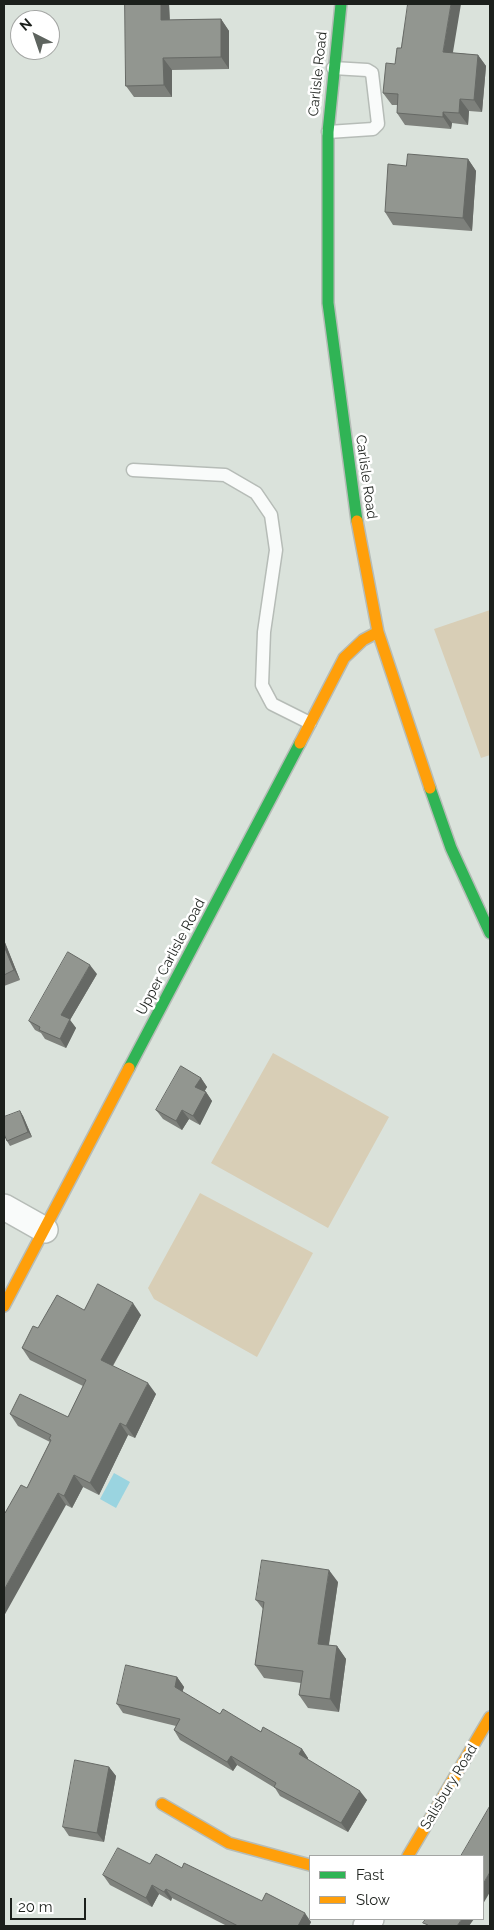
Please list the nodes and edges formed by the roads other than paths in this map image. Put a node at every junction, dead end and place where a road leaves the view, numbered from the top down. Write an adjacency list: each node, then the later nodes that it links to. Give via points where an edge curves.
1 (341, 4): 2 (street, Carlisle Road)
2 (333, 68): 3 (street, Carlisle Road); 3 (lane, via 372,73 378,124 373,129)
3 (328, 132): 5 (street, Carlisle Road, via 328,303 361,548)
4 (133, 470): 6 (lane, via 225,474 256,493 270,515 276,550 264,632 262,686 272,704)
5 (378, 632): 6 (street, Upper Carlisle Road, via 363,640 344,658); 7 (street, Carlisle Road, via 450,848)
6 (310, 723): 9 (street, Upper Carlisle Road)
7 (490, 933)
8 (4, 1207): 9 (street)
9 (45, 1230): 10 (street, Upper Carlisle Road)
10 (4, 1306)
11 (490, 1717): 13 (street, Salisbury Road)
12 (162, 1804): 14 (street, via 229,1843)
13 (409, 1855)
14 (309, 1865)

